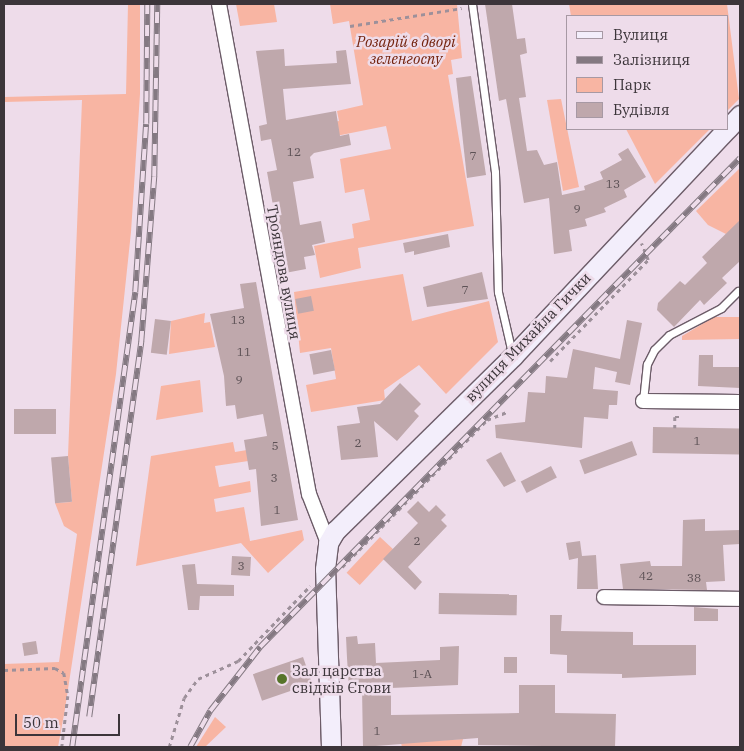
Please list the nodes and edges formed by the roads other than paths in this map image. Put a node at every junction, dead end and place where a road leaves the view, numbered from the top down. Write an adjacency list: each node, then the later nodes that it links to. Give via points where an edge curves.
1 (219, 4): 10 (street, Трояндова вулиця, via 308,494)
2 (472, 5): 7 (lane, via 495,172 498,292)
3 (740, 115): 4 (street, вулиця Михайла Гички)
4 (729, 126)
5 (725, 130): 7 (street, вулиця Михайла Гички)
6 (739, 291): 8 (lane, via 721,308 669,335 654,350 647,364)
7 (513, 356): 10 (street, вулиця Михайла Гички, via 336,531)
8 (643, 401): 9 (street)
9 (740, 402)
10 (328, 543): 13 (street)
11 (604, 597): 12 (street)
12 (740, 599)
13 (331, 747)

